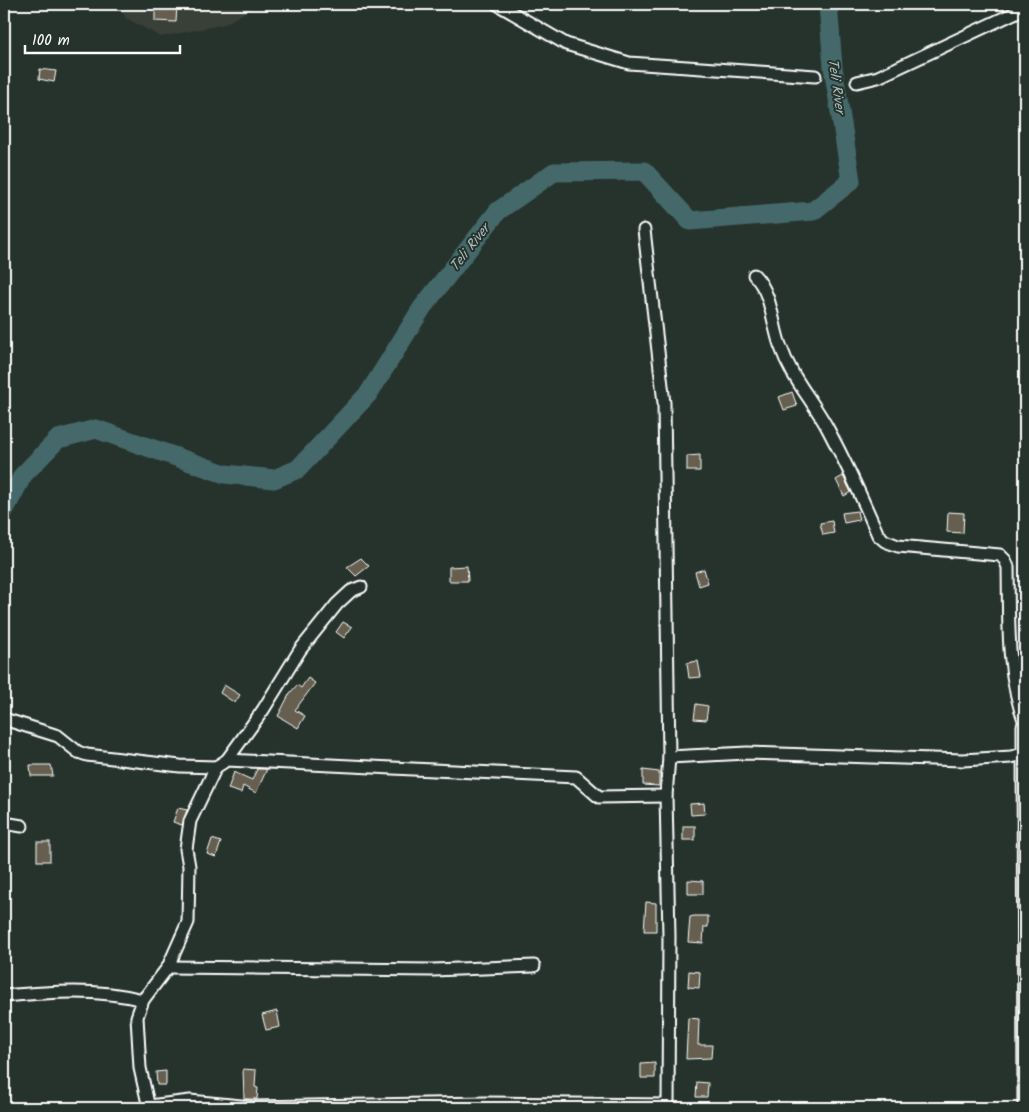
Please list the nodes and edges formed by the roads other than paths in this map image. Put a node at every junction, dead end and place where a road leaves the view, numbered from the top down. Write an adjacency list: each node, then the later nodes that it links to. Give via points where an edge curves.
1 (497, 4): 3 (street, via 566,44 629,63)
2 (1025, 8): 4 (street, via 878,77)
3 (815, 76)
4 (856, 82)
5 (644, 230): 11 (street, via 664,403)
6 (754, 275): 9 (street, via 770,305 789,369 829,430 878,535 885,542 898,546 1000,555 1005,560 1008,567 1010,653 1016,699)
7 (361, 587): 12 (street, via 351,591 337,604 300,650)
8 (4, 719): 13 (street, via 58,736 86,755)
9 (1025, 723): 10 (street)
10 (1024, 754): 11 (street, via 963,760 747,753); 23 (street)
11 (669, 757): 14 (street)
12 (227, 760): 13 (street); 14 (street, via 576,776 598,797)
13 (216, 767): 18 (street, via 190,821 186,849 189,866 188,922)
14 (666, 796): 21 (street)
15 (4, 823): 16 (street)
16 (22, 826)
17 (534, 966): 18 (street, via 433,970)
18 (168, 967): 20 (street)
19 (4, 996): 20 (street, via 52,992 117,993)
20 (143, 1000): 22 (street, via 138,1017 140,1068)
21 (668, 1106): 22 (street, via 485,1102 251,1107 190,1101)
22 (149, 1107)
23 (1024, 1108)

